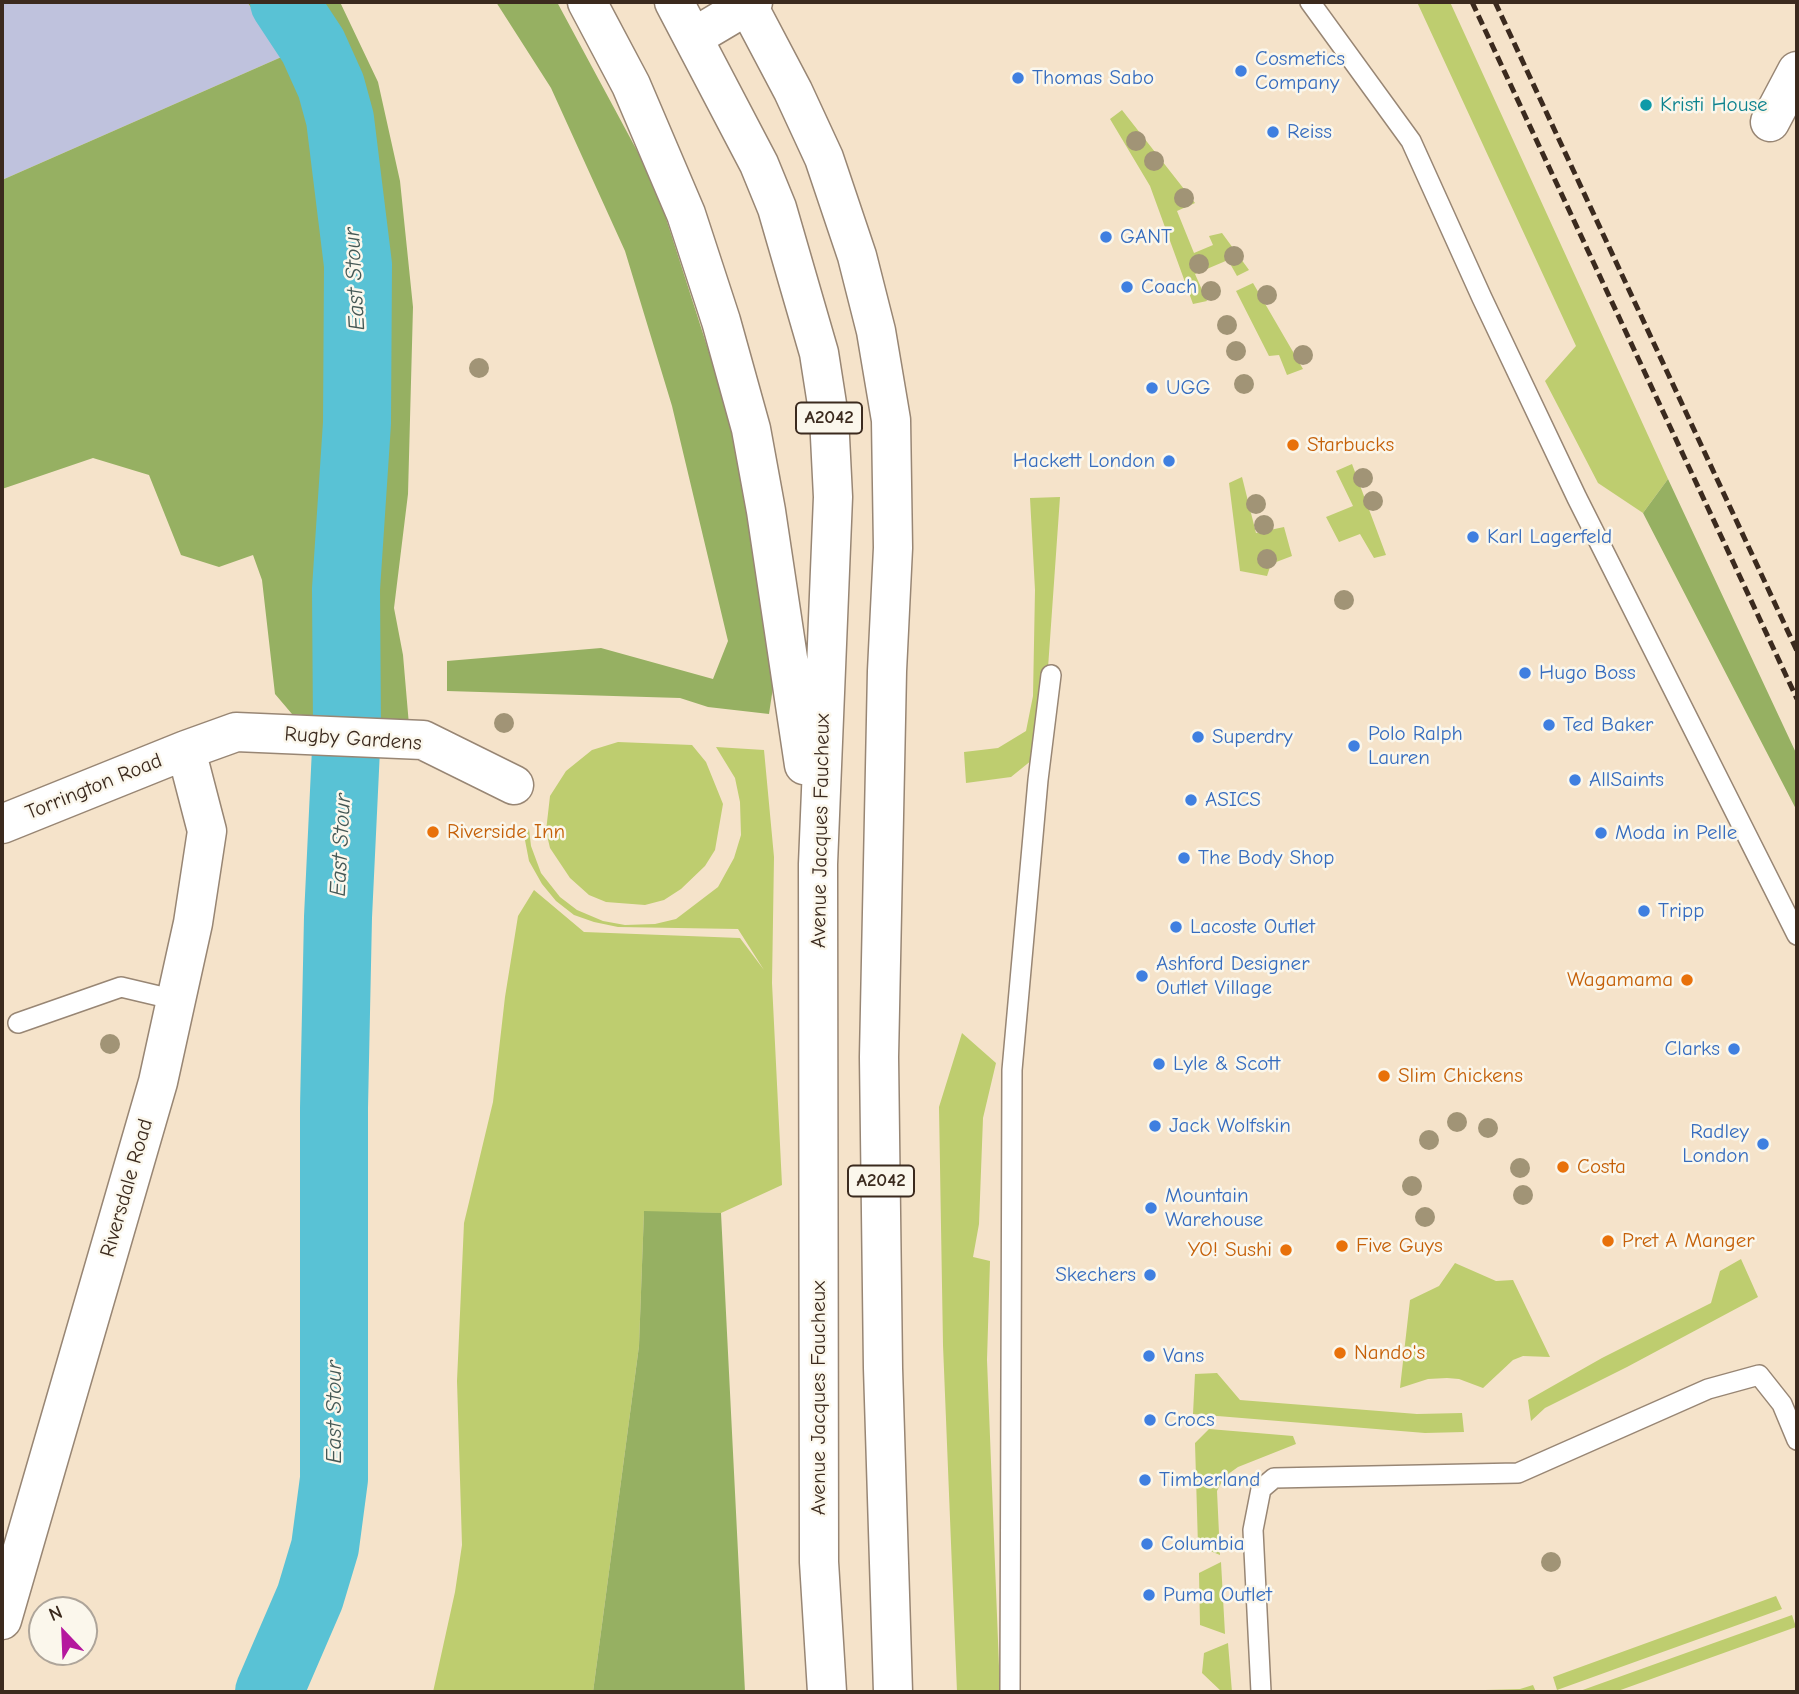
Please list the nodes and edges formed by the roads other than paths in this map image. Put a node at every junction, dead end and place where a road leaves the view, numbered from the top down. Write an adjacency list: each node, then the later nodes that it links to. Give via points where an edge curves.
1 (587, 2): 12 (main road, via 631,85 686,214 751,429)
2 (674, 2): 5 (main road, Avenue Jacques Faucheux / A2042)
3 (1310, 2): 13 (lane, via 1412,141 1577,498)
4 (756, 3): 5 (main road); 19 (main road, A2042, via 824,158 857,256 891,420 893,548 879,1057)
5 (694, 37): 12 (main road, Avenue Jacques Faucheux / A2042, via 777,208 819,353 829,417 833,497)
6 (1797, 71): 7 (main road)
7 (1770, 122)
8 (1051, 676): 20 (lane, via 1012,1070)
9 (186, 750): 10 (main road, Rugby Gardens, via 236,732 423,740); 11 (main road, Torrington Road); 14 (main road, Riversdale Road, via 207,831)
10 (514, 785)
11 (2, 824)
12 (818, 864): 18 (main road, Avenue Jacques Faucheux / A2042, via 819,1562)
13 (1797, 935)
14 (176, 1000): 15 (lane, via 121,987); 17 (main road, Riversdale Road, via 158,1082)
15 (18, 1023)
16 (1797, 1440): 21 (lane, via 1782,1404 1759,1374 1708,1389 1518,1474 1275,1478 1261,1489 1253,1530)
17 (2, 1620)
18 (827, 1692)
19 (893, 1692)
20 (1010, 1692)
21 (1261, 1692)

